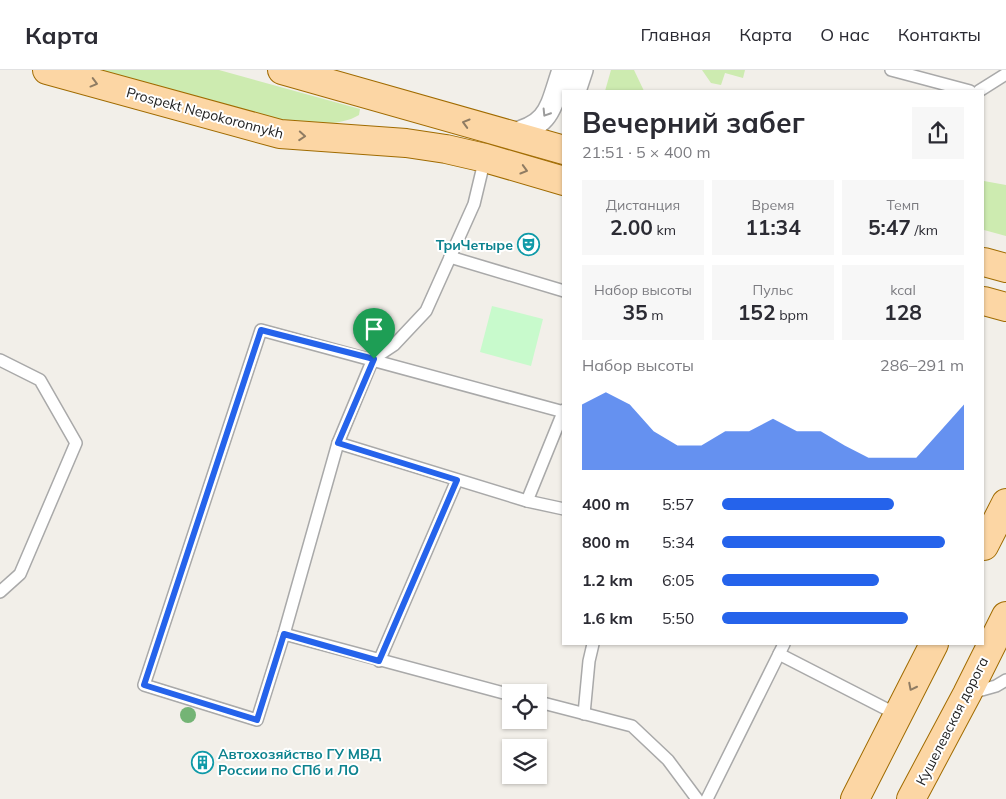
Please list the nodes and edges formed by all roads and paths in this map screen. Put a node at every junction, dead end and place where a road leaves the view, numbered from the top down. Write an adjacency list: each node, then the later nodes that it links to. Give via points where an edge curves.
1 (47, 70): 12 (main road, Prospekt Nepokoronnykh, one-way to 12, via 280,134 406,143)
2 (282, 70): 10 (main road, one-way to 2)
3 (563, 70): 10 (street, one-way to 10, via 546,115 526,131)
4 (582, 70): 7 (street)
5 (891, 70): 8 (lane)
6 (1006, 74): 9 (lane)
7 (575, 90)
8 (966, 90)
9 (981, 90)
10 (508, 135): 11 (main road)
11 (562, 149)
12 (485, 158): 13 (main road, Prospekt Nepokoronnykh, one-way to 13); 14 (lane, via 474,204)
13 (562, 180)
14 (450, 257): 17 (lane); 20 (lane, via 426,311 394,345)
15 (984, 262): 16 (main road)
16 (1006, 268)
17 (562, 290)
18 (984, 301): 19 (main road)
19 (1006, 307)
20 (374, 359): 22 (lane); 24 (lane); 32 (lane, via 261,330 144,685 257,720)
21 (0, 360): 30 (lane, via 40,380 76,443 20,574)
22 (562, 410)
23 (562, 416): 26 (lane)
24 (338, 443): 25 (lane); 32 (lane)
25 (457, 480): 26 (lane); 36 (lane)
26 (527, 501): 28 (lane)
27 (1006, 503): 29 (main road)
28 (562, 509)
29 (987, 533)
30 (0, 592)
31 (1006, 616): 39 (main road, Кушелевская дорога)
32 (284, 634): 36 (lane)
33 (593, 645): 41 (lane, via 588,662)
34 (933, 645): 42 (main road, one-way to 42)
35 (781, 649): 42 (lane); 44 (lane)
36 (379, 661): 38 (lane)
37 (1006, 680): 39 (lane)
38 (502, 693)
39 (967, 694): 46 (main road, Кушелевская дорога)
40 (547, 704): 41 (lane)
41 (584, 714): 43 (lane, via 632,726 668,760)
42 (898, 715): 45 (main road)
43 (697, 799)
44 (707, 799)
45 (856, 799)
46 (911, 799)

